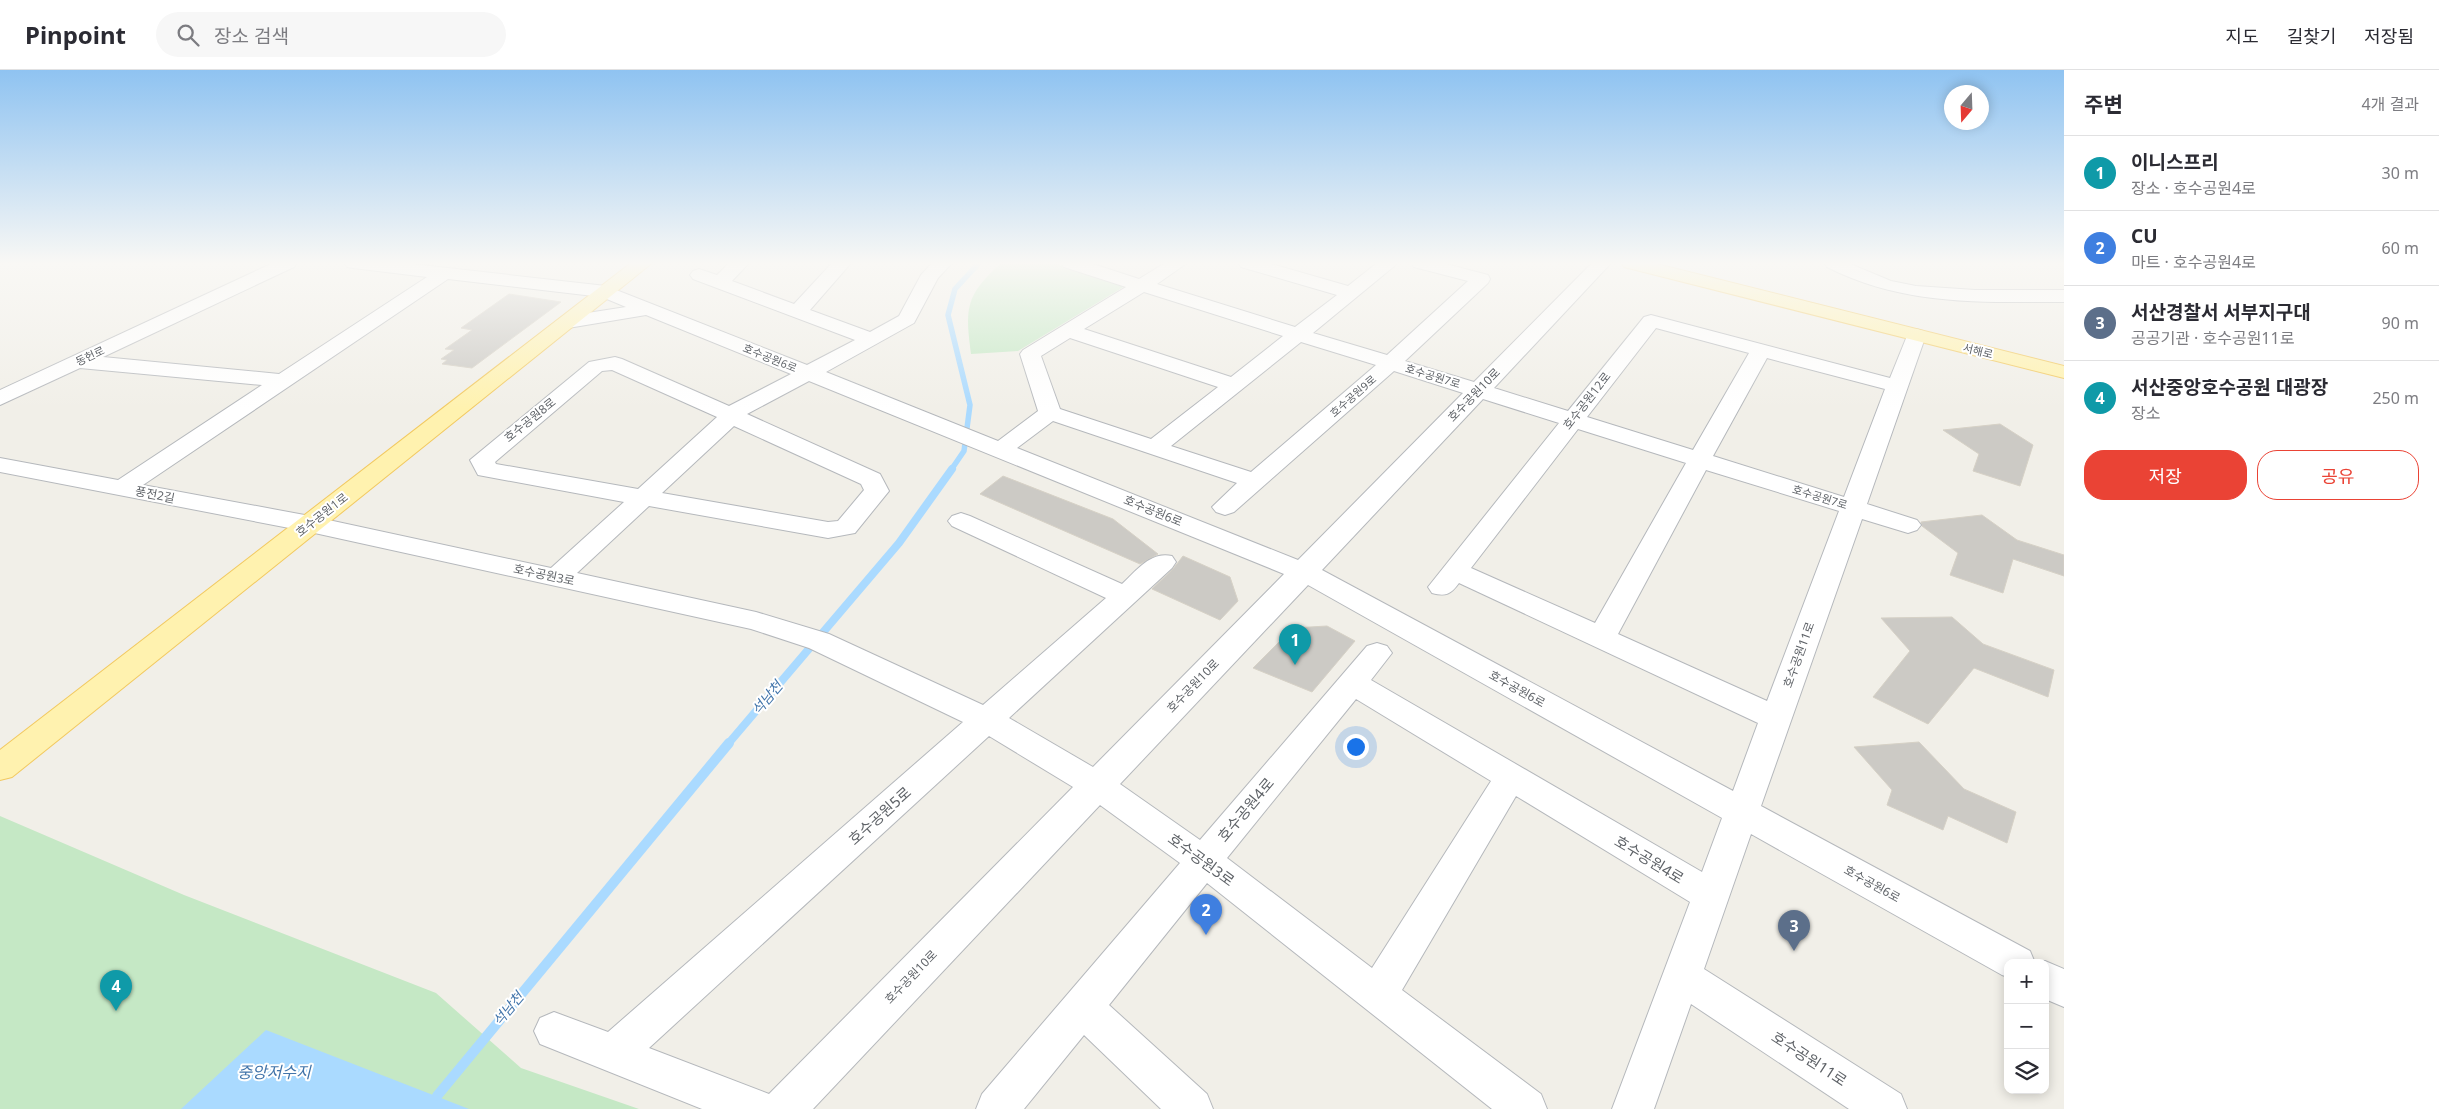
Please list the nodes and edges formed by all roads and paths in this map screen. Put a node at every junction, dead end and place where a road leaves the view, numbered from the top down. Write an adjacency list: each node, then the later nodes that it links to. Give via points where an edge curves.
1 (185, 311): 22 (street, 동헌로)
2 (388, 311): 26 (street)
3 (581, 311): 15 (main road, 호수공원1로)
4 (632, 311): 15 (street)
5 (653, 311): 24 (street, 호수공원6로)
6 (910, 311): 19 (street, via 901,324)
7 (1099, 311): 16 (street)
8 (1225, 311): 17 (street, 호수공원7로)
9 (1328, 311): 17 (street)
10 (1446, 311): 23 (street, 호수공원9로)
11 (1555, 311): 29 (street, 호수공원10로)
12 (1823, 311): 18 (main road, 서해로)
13 (1867, 311): 21 (main road, 서해로)
14 (797, 312): 19 (street)
15 (568, 322): 44 (main road, 호수공원1로)
16 (1069, 331): 27 (street); 31 (street, via 1030,354)
17 (1298, 334): 23 (street, 호수공원7로); 27 (street)
18 (1916, 335): 25 (main road, 서해로); 28 (street, 호수공원11로)
19 (870, 340): 24 (street)
20 (1760, 351): 28 (street, 호수공원12로); 33 (street, 호수공원12로, via 1652,321); 36 (street)
21 (2064, 360)
22 (78, 362): 26 (street); 30 (street, 동헌로)
23 (1391, 363): 29 (street, 호수공원7로); 38 (street, 호수공원9로)
24 (806, 372): 32 (street); 35 (street, 호수공원6로)
25 (2064, 372)
26 (283, 381): 39 (street)
27 (1234, 385): 34 (street)
28 (1898, 386): 42 (street, 호수공원11로)
29 (1478, 390): 33 (street, 호수공원7로); 47 (street, 호수공원10로)
30 (0, 398)
31 (1050, 413): 34 (street); 35 (street)
32 (731, 416): 40 (street); 40 (street, 호수공원8로, via 871,479 876,491 846,528 828,530); 40 (street, 호수공원8로, via 615,363 596,366 482,460 486,470)
33 (1573, 420): 36 (street, 호수공원7로); 50 (street, 호수공원12로, via 1449,579)
34 (1154, 448): 38 (street)
35 (1000, 450): 47 (street, 호수공원6로)
36 (1700, 460): 42 (street, 호수공원7로); 50 (street)
37 (0, 465): 39 (street, 풍전2길)
38 (1254, 481): 41 (street, 호수공원9로)
39 (122, 488): 44 (street, 풍전2길)
40 (643, 497): 48 (street)
41 (1225, 507)
42 (1853, 507): 45 (street, 호수공원7로); 53 (street, 호수공원11로)
43 (961, 521): 49 (street)
44 (310, 524): 48 (street, 호수공원3로); 55 (main road, 호수공원1로)
45 (1908, 524)
46 (1164, 562): 49 (street, 호수공원5로)
47 (1304, 572): 57 (street, 호수공원10로); 58 (street, 호수공원6로)
48 (556, 578): 54 (street, 호수공원3로, via 756,621 818,641)
49 (1126, 596): 54 (street, 호수공원5로)
50 (1601, 638): 53 (street, 호수공원12로)
51 (1377, 653): 52 (street, 호수공원4로)
52 (1352, 683): 56 (street, 호수공원4로); 59 (street, 호수공원4로)
53 (1776, 718): 58 (street, 호수공원11로)
54 (987, 720): 57 (street, 호수공원3로); 68 (street, 호수공원5로)
55 (0, 768)
56 (1510, 778): 60 (street, 호수공원4로); 65 (street)
57 (1096, 785): 59 (street, 호수공원3로); 70 (street, 호수공원10로)
58 (1741, 812): 60 (street, 호수공원11로); 61 (street, 호수공원6로)
59 (1204, 861): 65 (street, 호수공원3로); 66 (street, 호수공원4로)
60 (1711, 896): 62 (street, 호수공원11로)
61 (2009, 959)
62 (1682, 976): 74 (street, 호수공원11로); 75 (street, 호수공원11로)
63 (2049, 981): 64 (street)
64 (2064, 989)
65 (1377, 995): 73 (street, 호수공원3로)
66 (1083, 1007): 71 (street, 호수공원4로); 72 (street)
67 (554, 1031): 68 (street)
68 (613, 1054): 69 (street)
69 (755, 1109)
70 (784, 1109)
71 (997, 1109)
72 (1192, 1109)
73 (1526, 1109)
74 (1633, 1109)
75 (1886, 1109)

